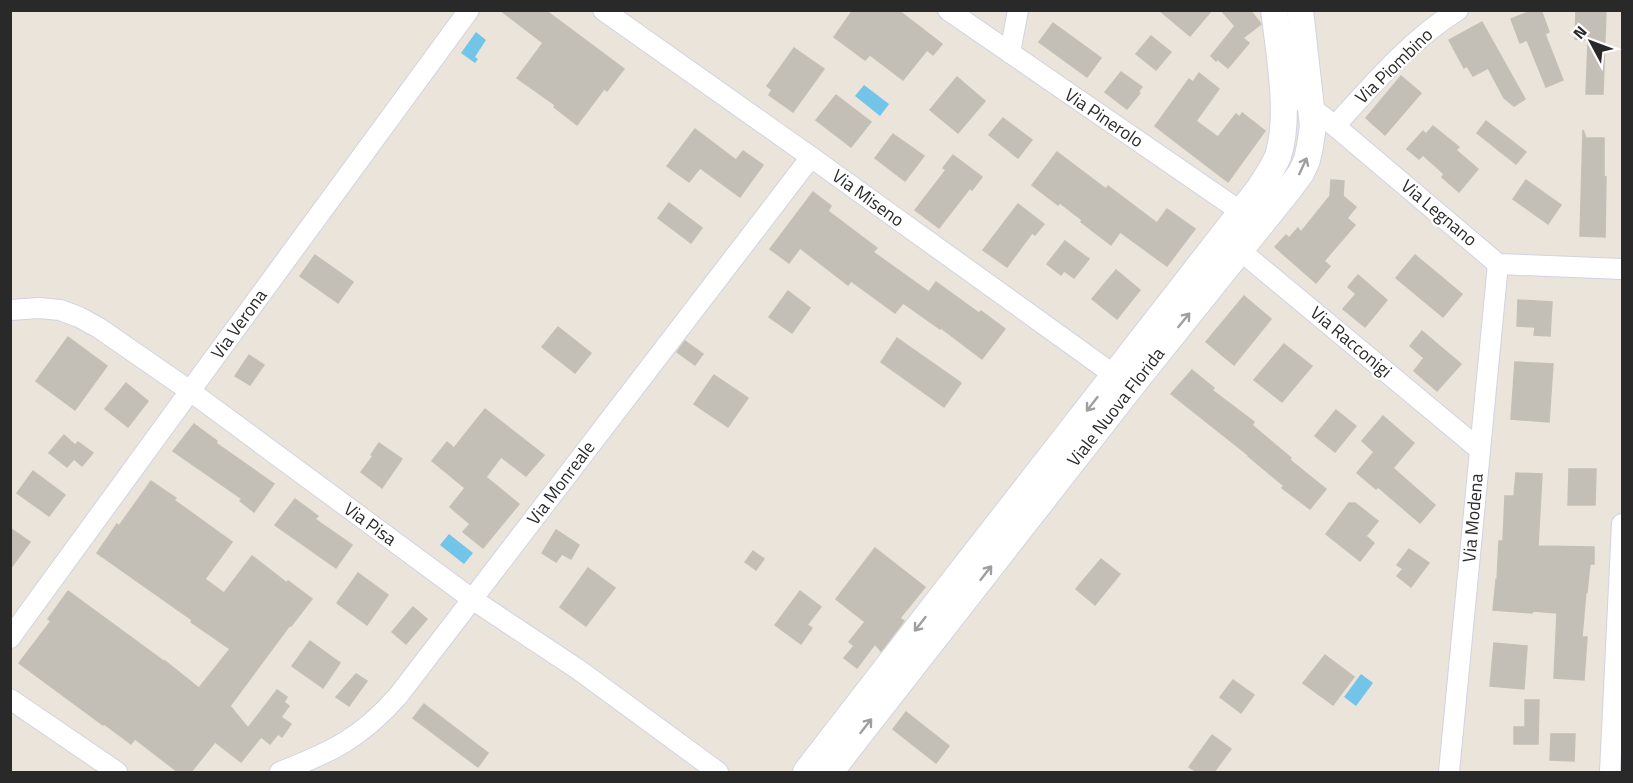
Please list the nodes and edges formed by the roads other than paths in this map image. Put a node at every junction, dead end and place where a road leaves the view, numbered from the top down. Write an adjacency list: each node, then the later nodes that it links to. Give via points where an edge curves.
1 (469, 10): 19 (street, Via Verona)
2 (603, 10): 12 (street, Via Miseno)
3 (948, 10): 8 (street, Via Pinerolo)
4 (1018, 10): 8 (street)
5 (1274, 10): 9 (street, Viale Nuova Florida)
6 (1300, 10): 10 (street, Viale Nuova Florida)
7 (1458, 10): 11 (street, Via Piombino, via 1410,46)
8 (1010, 53): 13 (street, Via Pinerolo)
9 (1282, 85): 10 (street, Via Legnano); 13 (street, Viale Nuova Florida, via 1283,130 1278,156)
10 (1312, 107): 11 (street, Via Legnano); 13 (street, Viale Nuova Florida, one-way to 10, via 1290,188 1304,166 1310,146)
11 (1335, 126): 15 (street, Via Legnano)
12 (811, 157): 18 (street, Via Miseno); 22 (street, Via Monreale)
13 (1251, 218): 14 (street, Viale Nuova Florida)
14 (1232, 243): 18 (street, Viale Nuova Florida); 20 (street, Via Racconigi)
15 (1498, 264): 16 (street); 20 (street, Via Modena)
16 (1623, 269)
17 (10, 310): 19 (street, Via Pisa, via 45,308 79,317)
18 (1123, 381): 28 (street, Viale Nuova Florida, one-way to 28, via 957,577); 29 (street, Viale Nuova Florida, one-way to 18)
19 (190, 391): 22 (street, Via Pisa); 23 (street, Via Verona)
20 (1479, 449): 30 (street, Via Modena)
21 (1623, 524): 31 (street)
22 (472, 599): 26 (street, Via Monreale, via 382,714 343,744); 27 (street, Via Pisa, via 579,670)
23 (10, 638)
24 (10, 699): 25 (street)
25 (117, 772)
26 (280, 772)
27 (718, 772)
28 (806, 772)
29 (830, 772)
30 (1449, 772)
31 (1610, 772)

